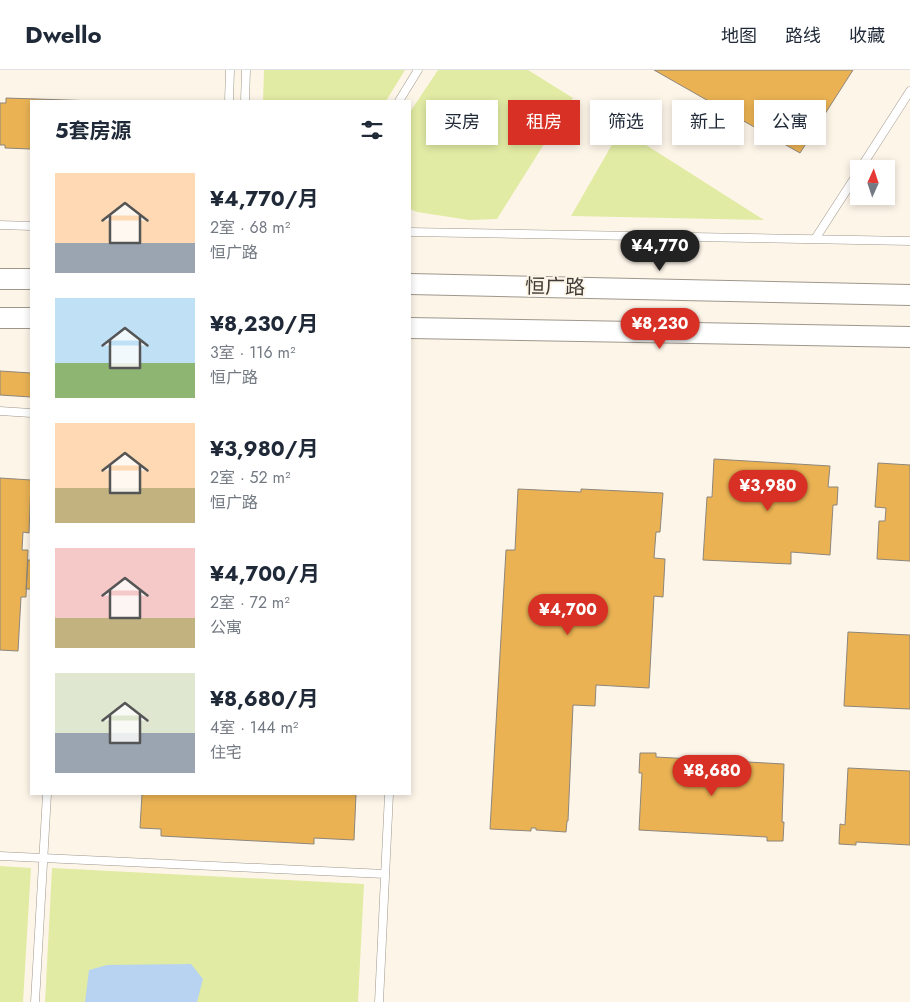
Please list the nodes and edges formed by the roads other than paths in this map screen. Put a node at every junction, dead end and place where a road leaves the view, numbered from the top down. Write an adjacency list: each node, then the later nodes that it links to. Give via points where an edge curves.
1 (230, 70): 5 (lane)
2 (246, 70): 6 (lane)
3 (418, 70): 7 (lane)
4 (910, 91): 8 (lane)
5 (229, 100)
6 (245, 100)
7 (400, 100)
8 (865, 160)
9 (850, 184): 13 (lane)
10 (0, 226): 11 (lane)
11 (30, 226)
12 (411, 232): 13 (lane)
13 (815, 239): 14 (lane)
14 (910, 240)
15 (0, 279): 16 (street)
16 (30, 279)
17 (411, 284): 18 (street, 恒广路)
18 (910, 295)
19 (0, 318): 20 (street)
20 (30, 318)
21 (411, 328): 22 (street)
22 (910, 336)
23 (0, 411): 24 (lane)
24 (30, 413)
25 (47, 795): 28 (lane)
26 (390, 795): 29 (lane)
27 (0, 856): 28 (lane)
28 (44, 859): 29 (lane); 30 (lane)
29 (385, 874): 31 (lane)
30 (36, 1002)
31 (379, 1002)

